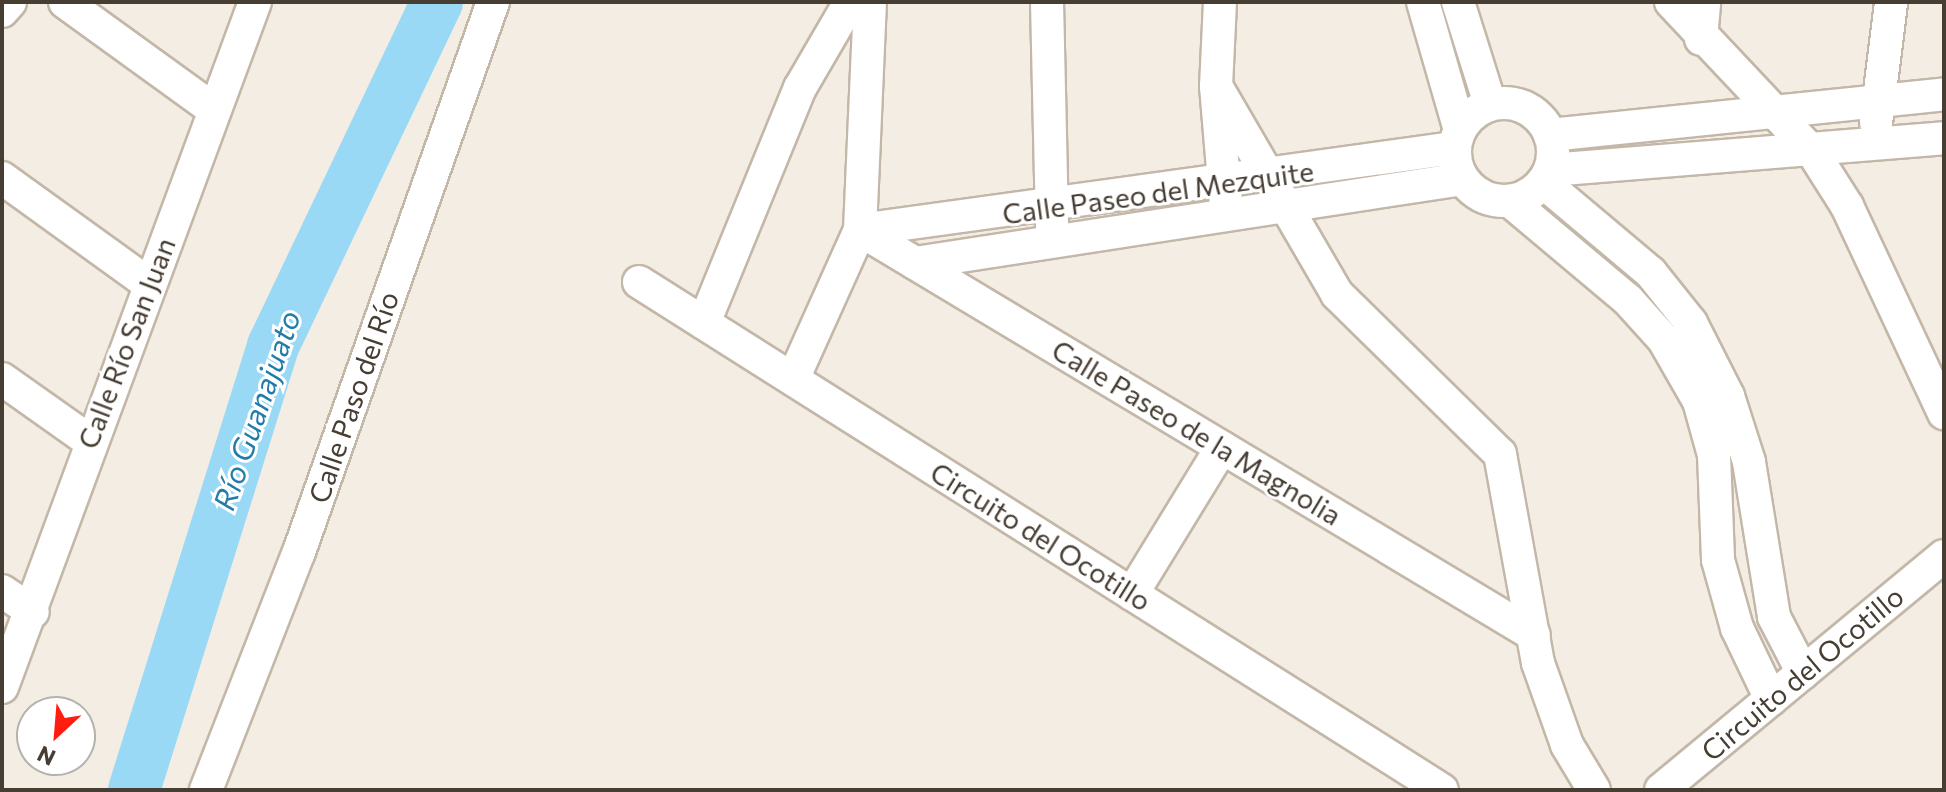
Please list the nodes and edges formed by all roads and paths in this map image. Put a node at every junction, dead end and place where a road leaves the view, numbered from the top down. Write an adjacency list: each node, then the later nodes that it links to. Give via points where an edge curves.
1 (10, 2): 12 (street)
2 (65, 2): 21 (street)
3 (255, 2): 21 (street, Calle Río San Juan)
4 (493, 2): 57 (street, Calle Paso del Río, via 299,552)
5 (1047, 2): 33 (street)
6 (1220, 2): 16 (street)
7 (1423, 2): 24 (street)
8 (1458, 2): 19 (street)
9 (1671, 2): 15 (street)
10 (1704, 2): 15 (street)
11 (1891, 2): 18 (street)
12 (2, 11)
13 (844, 12): 14 (street); 43 (street, via 760,176)
14 (871, 17): 37 (street)
15 (1701, 39): 20 (street)
16 (1216, 86): 29 (street); 31 (street)
17 (1944, 94): 18 (street)
18 (1879, 103): 20 (street); 25 (street)
19 (1490, 104): 22 (street, via 1526,108); 24 (street)
20 (1776, 107): 22 (street); 26 (street)
21 (213, 109): 42 (street, Calle Río San Juan)
22 (1550, 135): 27 (street)
23 (1944, 138): 25 (street)
24 (1457, 139): 29 (street, Calle Paseo del Mezquite); 30 (street)
25 (1873, 146): 26 (street)
26 (1814, 154): 27 (street); 46 (street, via 1847,206)
27 (1546, 176): 32 (street); 54 (street, via 1651,273 1691,323 1728,396 1749,462 1774,617)
28 (2, 178): 42 (street)
29 (1268, 179): 31 (street, Calle Paseo del Mezquite); 34 (street)
30 (1462, 179): 32 (street, via 1483,197); 34 (street, Calle Paseo del Mezquite)
31 (1228, 184): 33 (street, Calle Paseo del Mezquite); 36 (street)
32 (1510, 201): 56 (street, via 1628,300 1664,340 1699,401 1714,455 1718,560 1737,628)
33 (1052, 208): 35 (street, Calle Paseo del Mezquite); 38 (street)
34 (1285, 211): 36 (street, Calle Paseo del Mezquite); 53 (street, via 1337,294 1500,454)
35 (952, 218): 37 (street, Calle Paseo del Mezquite); 39 (street)
36 (1225, 221): 38 (street, Calle Paseo del Mezquite)
37 (860, 230): 40 (street, Calle Paseo de la Magnolia); 45 (street)
38 (1053, 243): 39 (street, Calle Paseo del Mezquite)
39 (962, 257): 40 (street, Calle Paseo del Mezquite)
40 (915, 263): 48 (street, Calle Paseo de la Magnolia)
41 (639, 282): 43 (street, Circuito del Ocotillo)
42 (149, 284): 47 (street, Calle Río San Juan)
43 (704, 323): 45 (street, Circuito del Ocotillo)
44 (2, 379): 47 (street)
45 (793, 379): 51 (street, Circuito del Ocotillo)
46 (1944, 413)
47 (88, 440): 52 (street, Calle Río San Juan)
48 (1222, 447): 51 (street); 53 (street, Calle Paseo de la Magnolia)
49 (1944, 556): 54 (street, Circuito del Ocotillo)
50 (2, 591): 52 (street)
51 (1132, 594): 58 (street, Circuito del Ocotillo)
52 (33, 612): 55 (street, Calle Río San Juan)
53 (1534, 635): 59 (street, via 1567,745)
54 (1803, 673): 56 (street, Circuito del Ocotillo)
55 (2, 687)
56 (1771, 699): 60 (street, Circuito del Ocotillo)
57 (206, 790)
58 (1442, 790)
59 (1594, 790)
60 (1661, 790)

